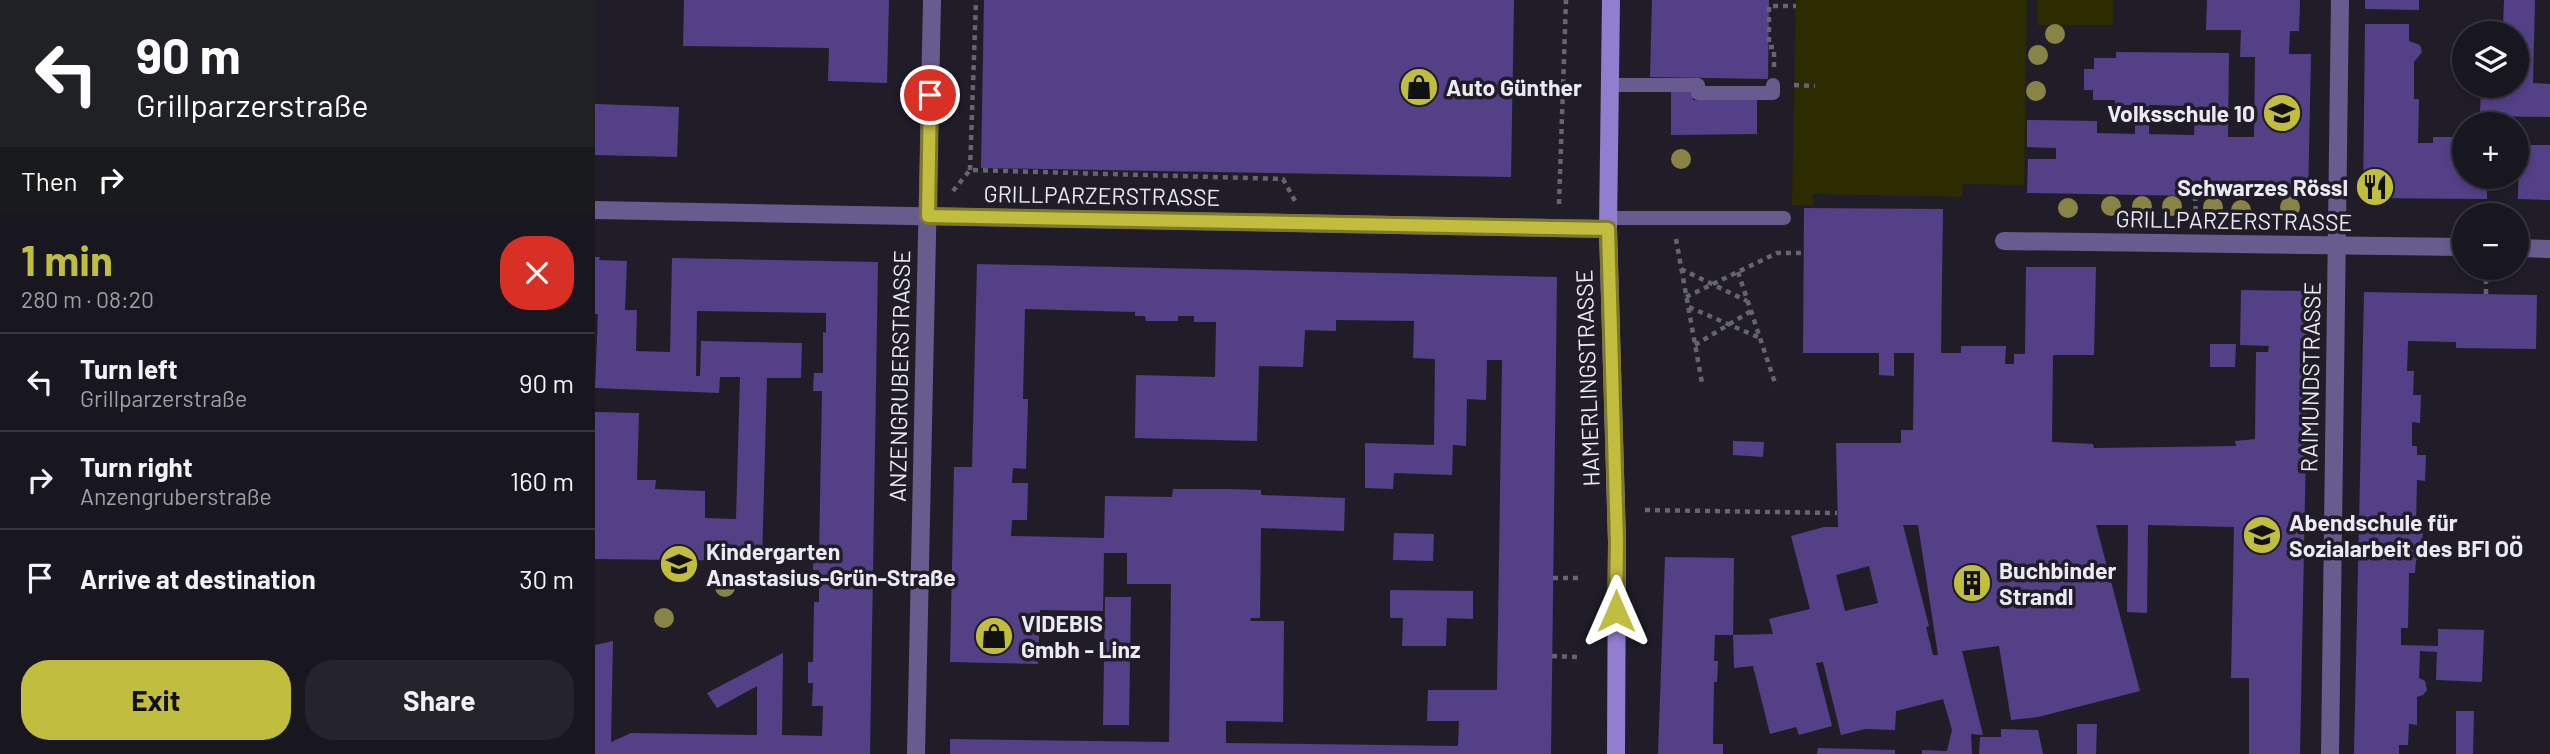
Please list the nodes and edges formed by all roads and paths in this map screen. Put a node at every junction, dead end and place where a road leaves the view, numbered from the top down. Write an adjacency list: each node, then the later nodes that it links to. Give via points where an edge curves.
1 (932, 0): 16 (street, ANZENGRUBERSTRASSE)
2 (975, 0): 10 (path)
3 (1566, 0): 14 (path, via 1560,205)
4 (1611, 0): 8 (main road, HAMERLINGSTRASSE)
5 (2340, 0): 22 (street, RAIMUNDSTRASSE)
6 (1795, 6): 7 (path, via 1769,6)
7 (1769, 47)
8 (1610, 85): 9 (lane, via 1698,85 1698,93 1773,93); 20 (main road, HAMERLINGSTRASSE)
9 (1773, 85)
10 (971, 170): 11 (path); 13 (path, via 1283,179 1294,201)
11 (953, 191)
12 (2195, 196): 19 (path)
13 (1308, 201)
14 (1548, 204)
15 (595, 210): 16 (street, GRILLPARZERSTRASSE)
16 (928, 216): 20 (street, GRILLPARZERSTRASSE); 47 (street, ANZENGRUBERSTRASSE)
17 (1672, 217): 18 (lane); 20 (lane); 27 (path)
18 (1784, 218)
19 (2196, 218)
20 (1608, 224): 48 (main road, HAMERLINGSTRASSE, via 1617,542)
21 (2004, 241): 22 (street, GRILLPARZERSTRASSE)
22 (2337, 246): 23 (street, GRILLPARZERSTRASSE); 49 (street, RAIMUNDSTRASSE)
23 (2452, 247)
24 (2529, 248): 25 (street)
25 (2550, 248)
26 (1802, 253): 28 (path, via 1777,253)
27 (1681, 269): 30 (path); 32 (path)
28 (1738, 272): 30 (path); 33 (path)
29 (2486, 280): 31 (path)
30 (1712, 284): 32 (path); 33 (path)
31 (2486, 294)
32 (1686, 297): 34 (path)
33 (1747, 301): 35 (path)
34 (1688, 307): 36 (path); 38 (path)
35 (1751, 311): 36 (path); 37 (path)
36 (1728, 325): 37 (path); 38 (path)
37 (1760, 338): 40 (path)
38 (1695, 345): 39 (path)
39 (1702, 383)
40 (1776, 386)
41 (1645, 510): 42 (path)
42 (1837, 513)
43 (1553, 578): 44 (path)
44 (1578, 578)
45 (1552, 656): 46 (path)
46 (1577, 657)
47 (915, 754)
48 (1616, 754)
49 (2330, 754)

